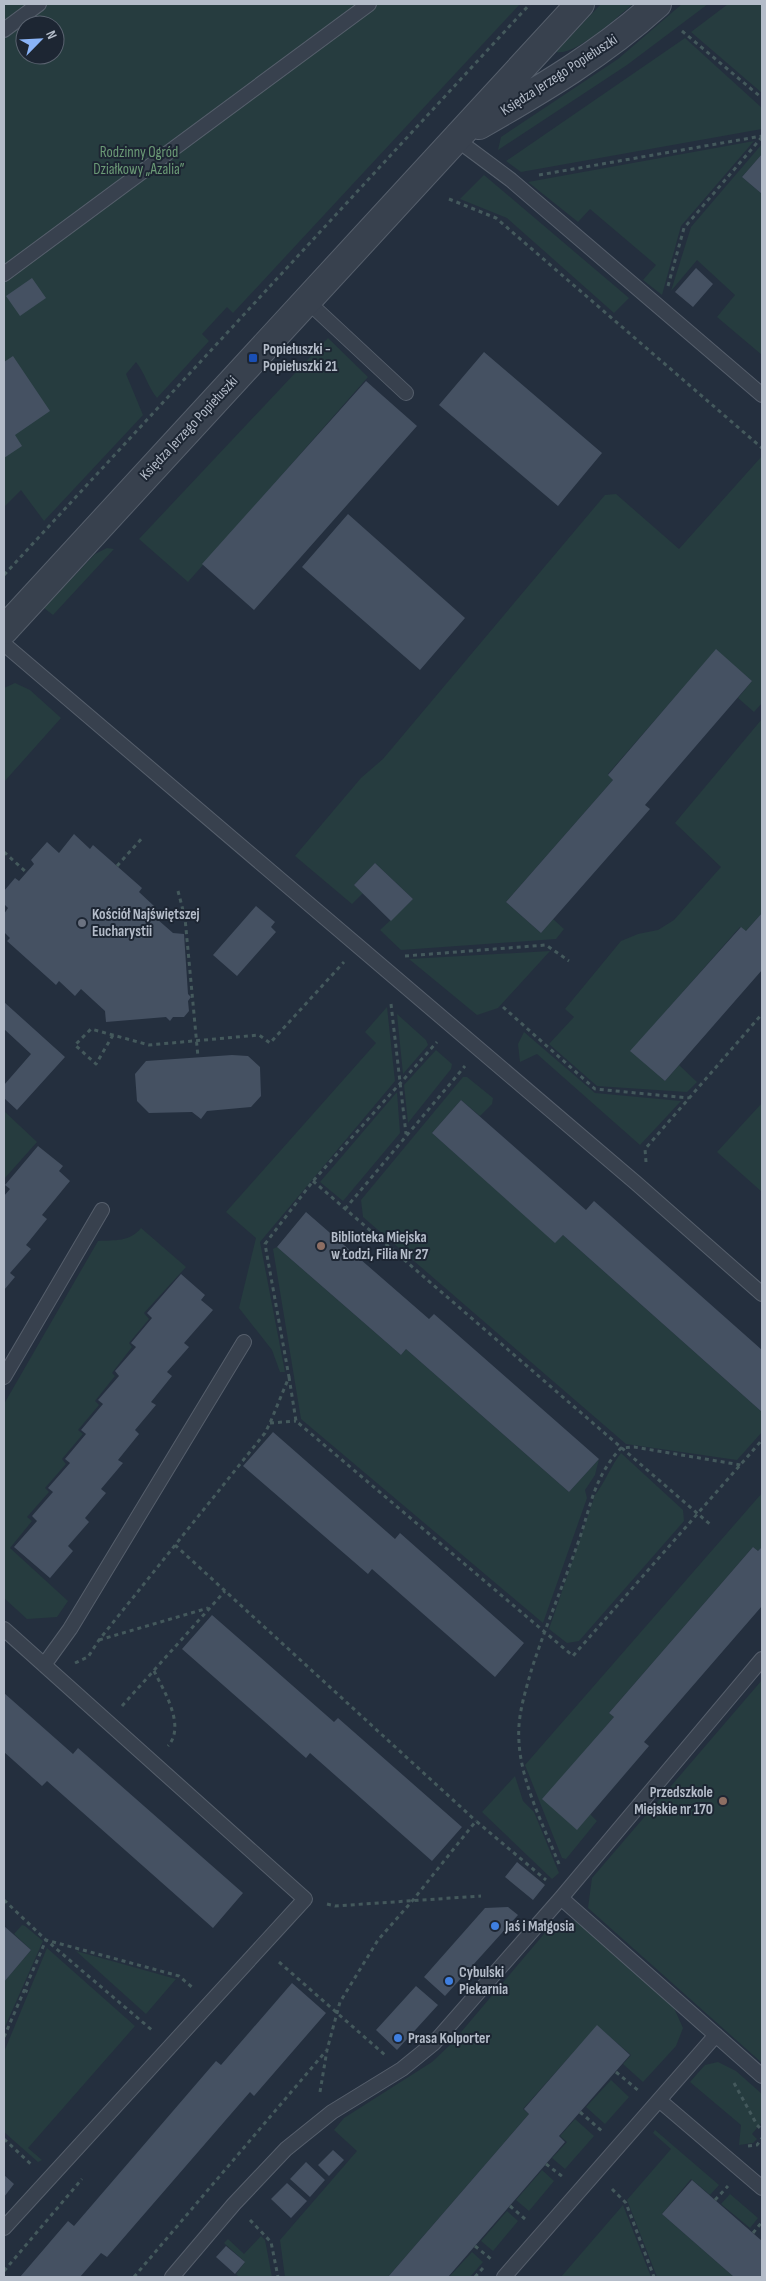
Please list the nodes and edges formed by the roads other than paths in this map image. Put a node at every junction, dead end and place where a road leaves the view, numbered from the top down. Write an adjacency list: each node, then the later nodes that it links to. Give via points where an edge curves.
1 (39, 4): 5 (lane)
2 (369, 4): 7 (lane)
3 (580, 4): 6 (street, Księdza Jerzego Popiełuszki)
4 (658, 4): 6 (street, Księdza Jerzego Popiełuszki, via 590,58)
5 (4, 30)
6 (456, 139): 8 (street, Księdza Jerzego Popiełuszki); 10 (lane, via 510,180)
7 (4, 274)
8 (306, 300): 9 (lane); 11 (street, Księdza Jerzego Popiełuszki)
9 (406, 393)
10 (762, 395)
11 (4, 630)
12 (4, 644): 14 (lane)
13 (102, 1210): 16 (lane)
14 (762, 1294)
15 (244, 1342): 19 (lane, via 70,1629)
16 (4, 1377)
17 (4, 1628): 19 (lane)
18 (762, 1660): 20 (lane)
19 (44, 1665): 25 (lane, via 305,1899)
20 (562, 1897): 21 (lane); 26 (lane, via 434,2043 402,2069 332,2112 286,2149 234,2204)
21 (716, 2035): 22 (lane); 23 (lane)
22 (762, 2076)
23 (659, 2100): 24 (lane); 27 (lane)
24 (762, 2188)
25 (4, 2228)
26 (180, 2274)
27 (504, 2277)

